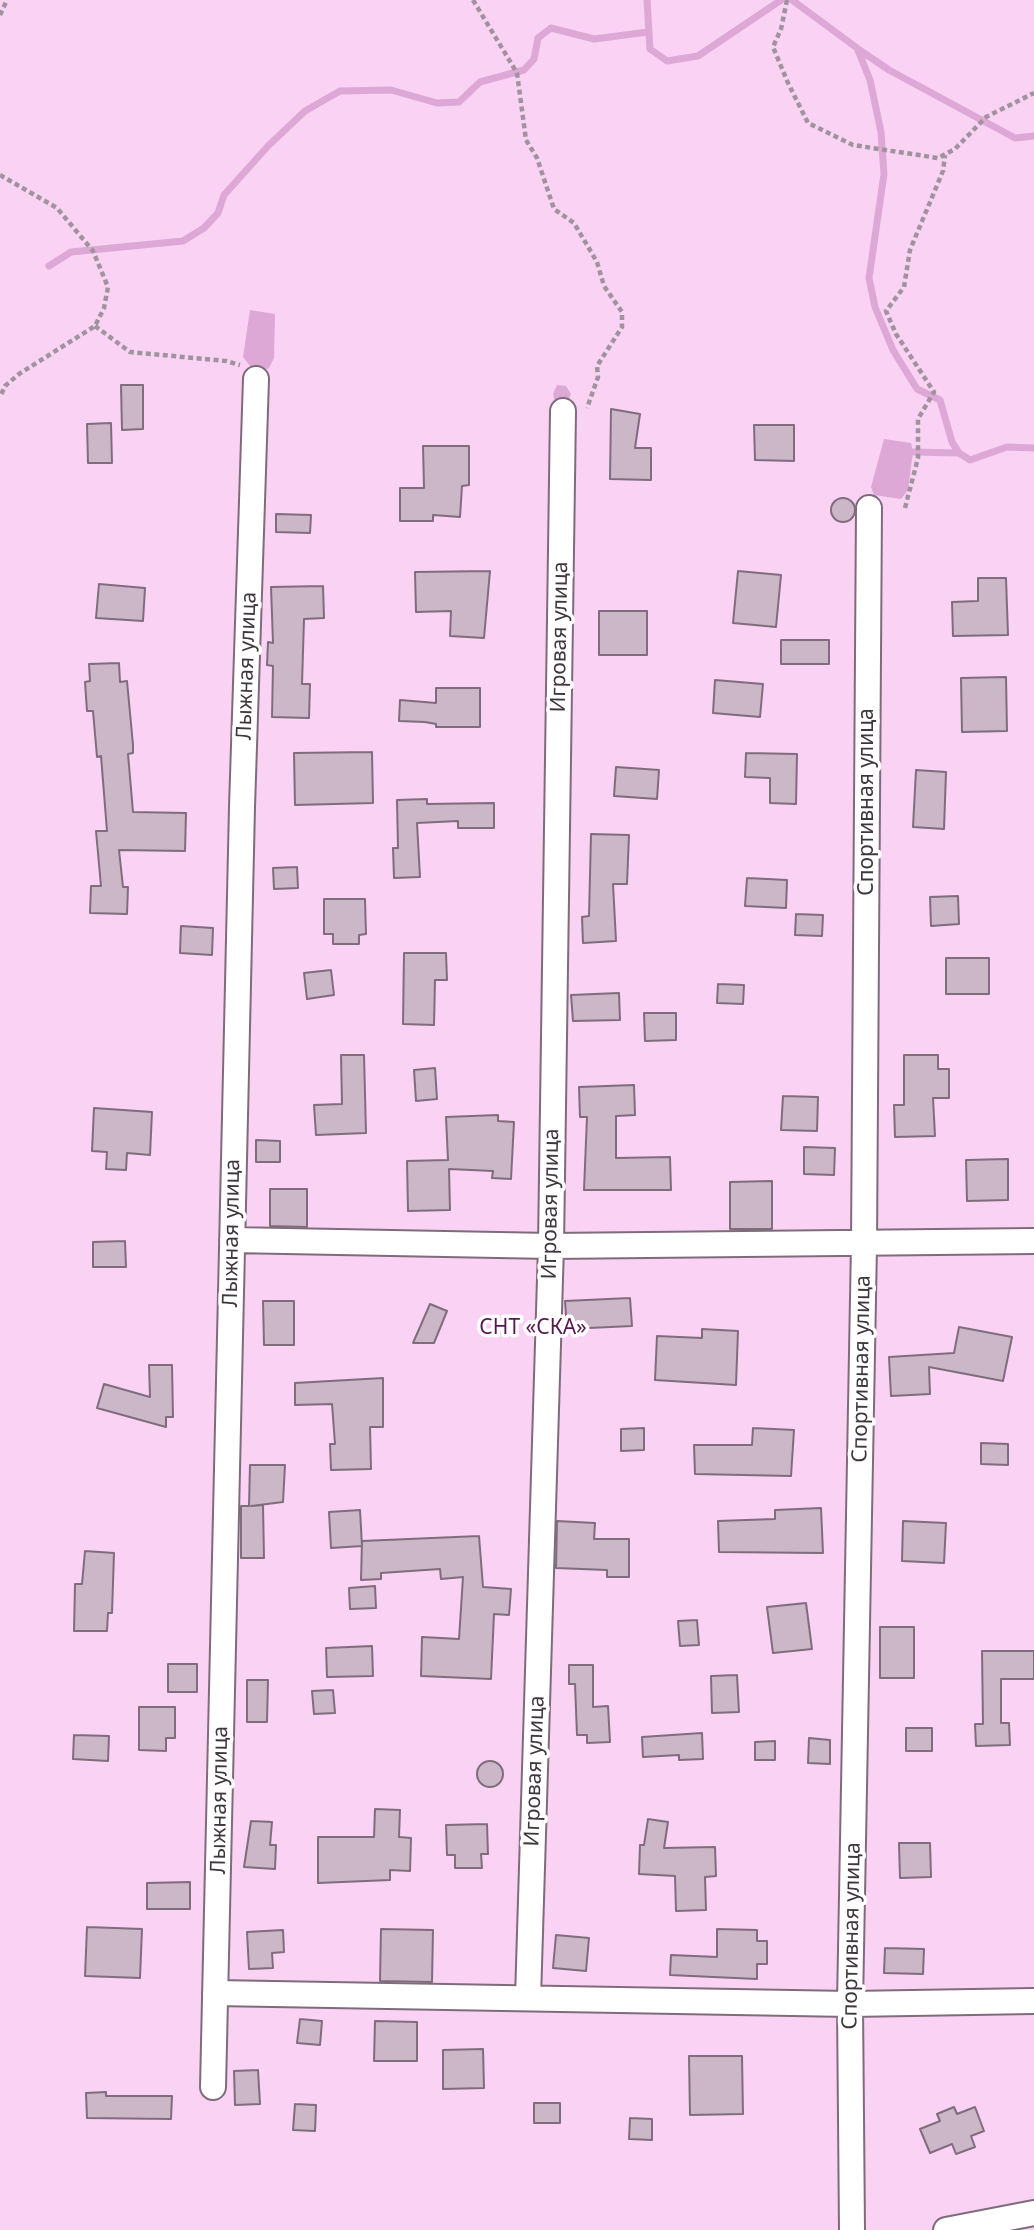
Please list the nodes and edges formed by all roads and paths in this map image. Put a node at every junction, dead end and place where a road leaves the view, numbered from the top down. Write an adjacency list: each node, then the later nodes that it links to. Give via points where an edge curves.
1 (7, 0): 4 (path)
2 (473, 0): 11 (path, via 517,73 526,140 553,206 573,223 622,312 622,327 597,366 588,407 577,419)
3 (787, 0): 6 (path, via 773,47 808,123 853,145 938,158)
4 (0, 15)
5 (1034, 93): 6 (path, via 986,117)
6 (945, 154): 13 (path, via 943,172 909,250 904,287 886,311 934,392 918,419 919,452)
7 (0, 175): 8 (path, via 24,192 49,201 93,251 108,287)
8 (94, 326): 9 (path, via 130,352 226,360); 10 (path, via 19,374)
9 (256, 379): 14 (street, Лыжная улица)
10 (0, 397)
11 (563, 418): 17 (street, Игровая улица)
12 (869, 508): 16 (street, Спортивная улица)
13 (905, 508)
14 (232, 1240): 17 (street); 18 (street, Лыжная улица)
15 (1034, 1241): 16 (street)
16 (864, 1244): 17 (street); 21 (street, Спортивная улица)
17 (551, 1246): 19 (street, Игровая улица)
18 (215, 1993): 19 (street); 22 (street, Лыжная улица)
19 (528, 1998): 21 (street)
20 (1034, 2001): 21 (street)
21 (850, 2004): 24 (street, Спортивная улица)
22 (213, 2087)
23 (1034, 2213): 25 (street)
24 (852, 2230)
25 (946, 2230)

